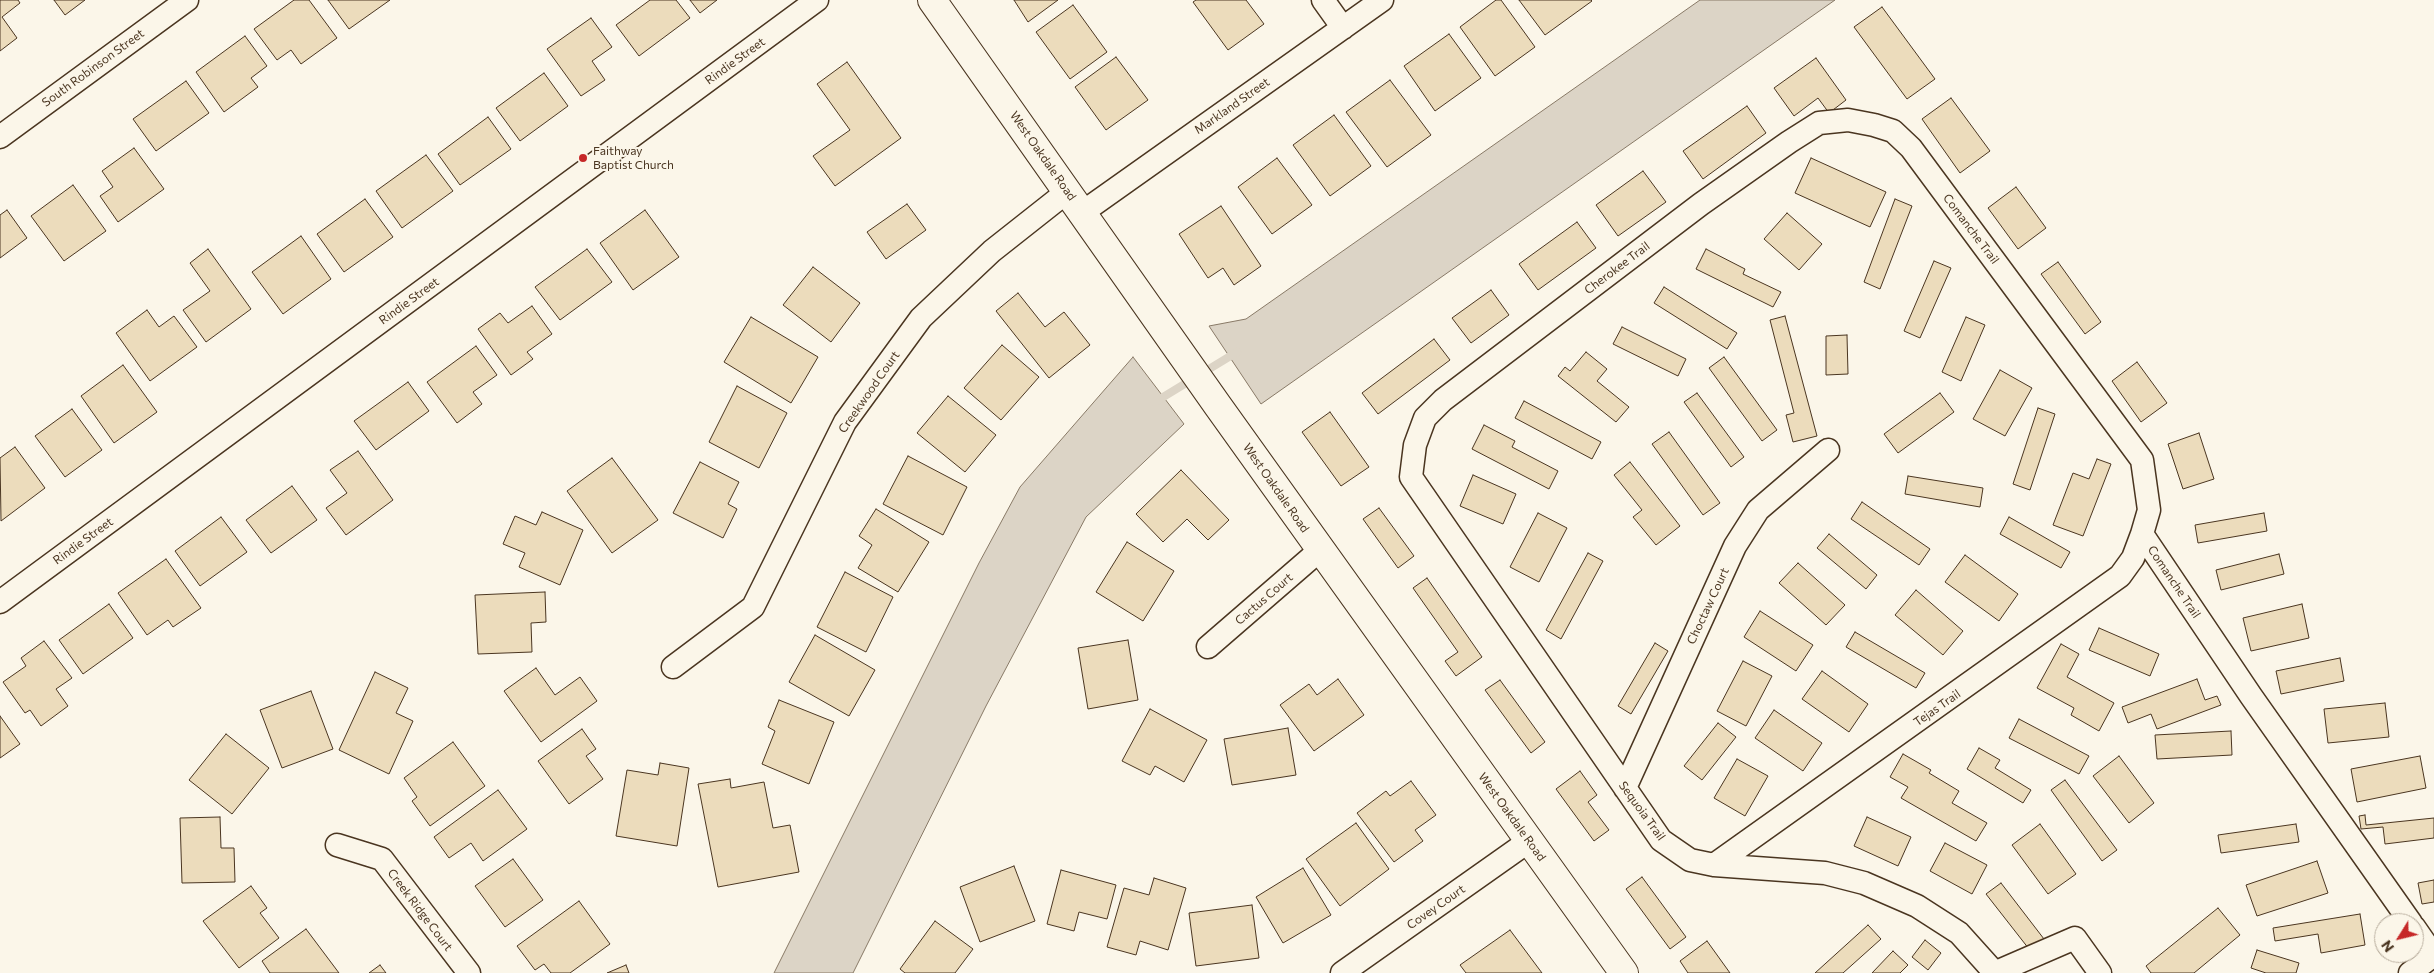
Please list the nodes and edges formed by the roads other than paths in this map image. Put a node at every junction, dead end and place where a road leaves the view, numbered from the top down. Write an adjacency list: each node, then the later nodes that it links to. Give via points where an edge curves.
1 (187, 0): 8 (street, South Robinson Street)
2 (817, 0): 14 (street, Rindie Street)
3 (932, 0): 9 (street, West Oakdale Road)
4 (1323, 0): 6 (street)
5 (1382, 0): 6 (street, Markland Street)
6 (1343, 28): 9 (street, Markland Street)
7 (1874, 125): 11 (street, Cherokee Trail, via 1848,120 1819,123 1789,142 1451,394 1425,418 1415,445); 12 (street, Comanche Trail, via 1893,131 1910,148 2142,460 2149,510)
8 (0, 137)
9 (1075, 201): 13 (street, West Oakdale Road); 16 (street, Creekwood Court, via 992,251 921,318 845,422 753,608)
10 (1828, 450): 17 (street, Choctaw Court, via 1758,510 1736,546)
11 (1411, 477): 17 (street, Sequoia Trail)
12 (2142, 534): 20 (street, Tejas Trail, via 2133,558 2120,576); 21 (street, Comanche Trail)
13 (1320, 550): 15 (street, Cactus Court); 18 (street, West Oakdale Road)
14 (0, 602)
15 (1208, 647)
16 (673, 667)
17 (1625, 788): 20 (street, Sequoia Trail, via 1661,840 1690,860)
18 (1529, 841): 25 (street, Covey Court); 26 (street, West Oakdale Road)
19 (337, 845): 24 (street, Creek Ridge Court, via 382,860)
20 (1714, 865): 27 (street, Sequoia Trail, via 1825,873 1864,883 1917,906 1959,933)
21 (2404, 913)
22 (2424, 941): 23 (street)
23 (2434, 955): 29 (street)
24 (469, 973)
25 (1342, 973)
26 (1624, 973)
27 (1995, 973): 28 (street, via 2075,938)
28 (2100, 973)
29 (2410, 973)

